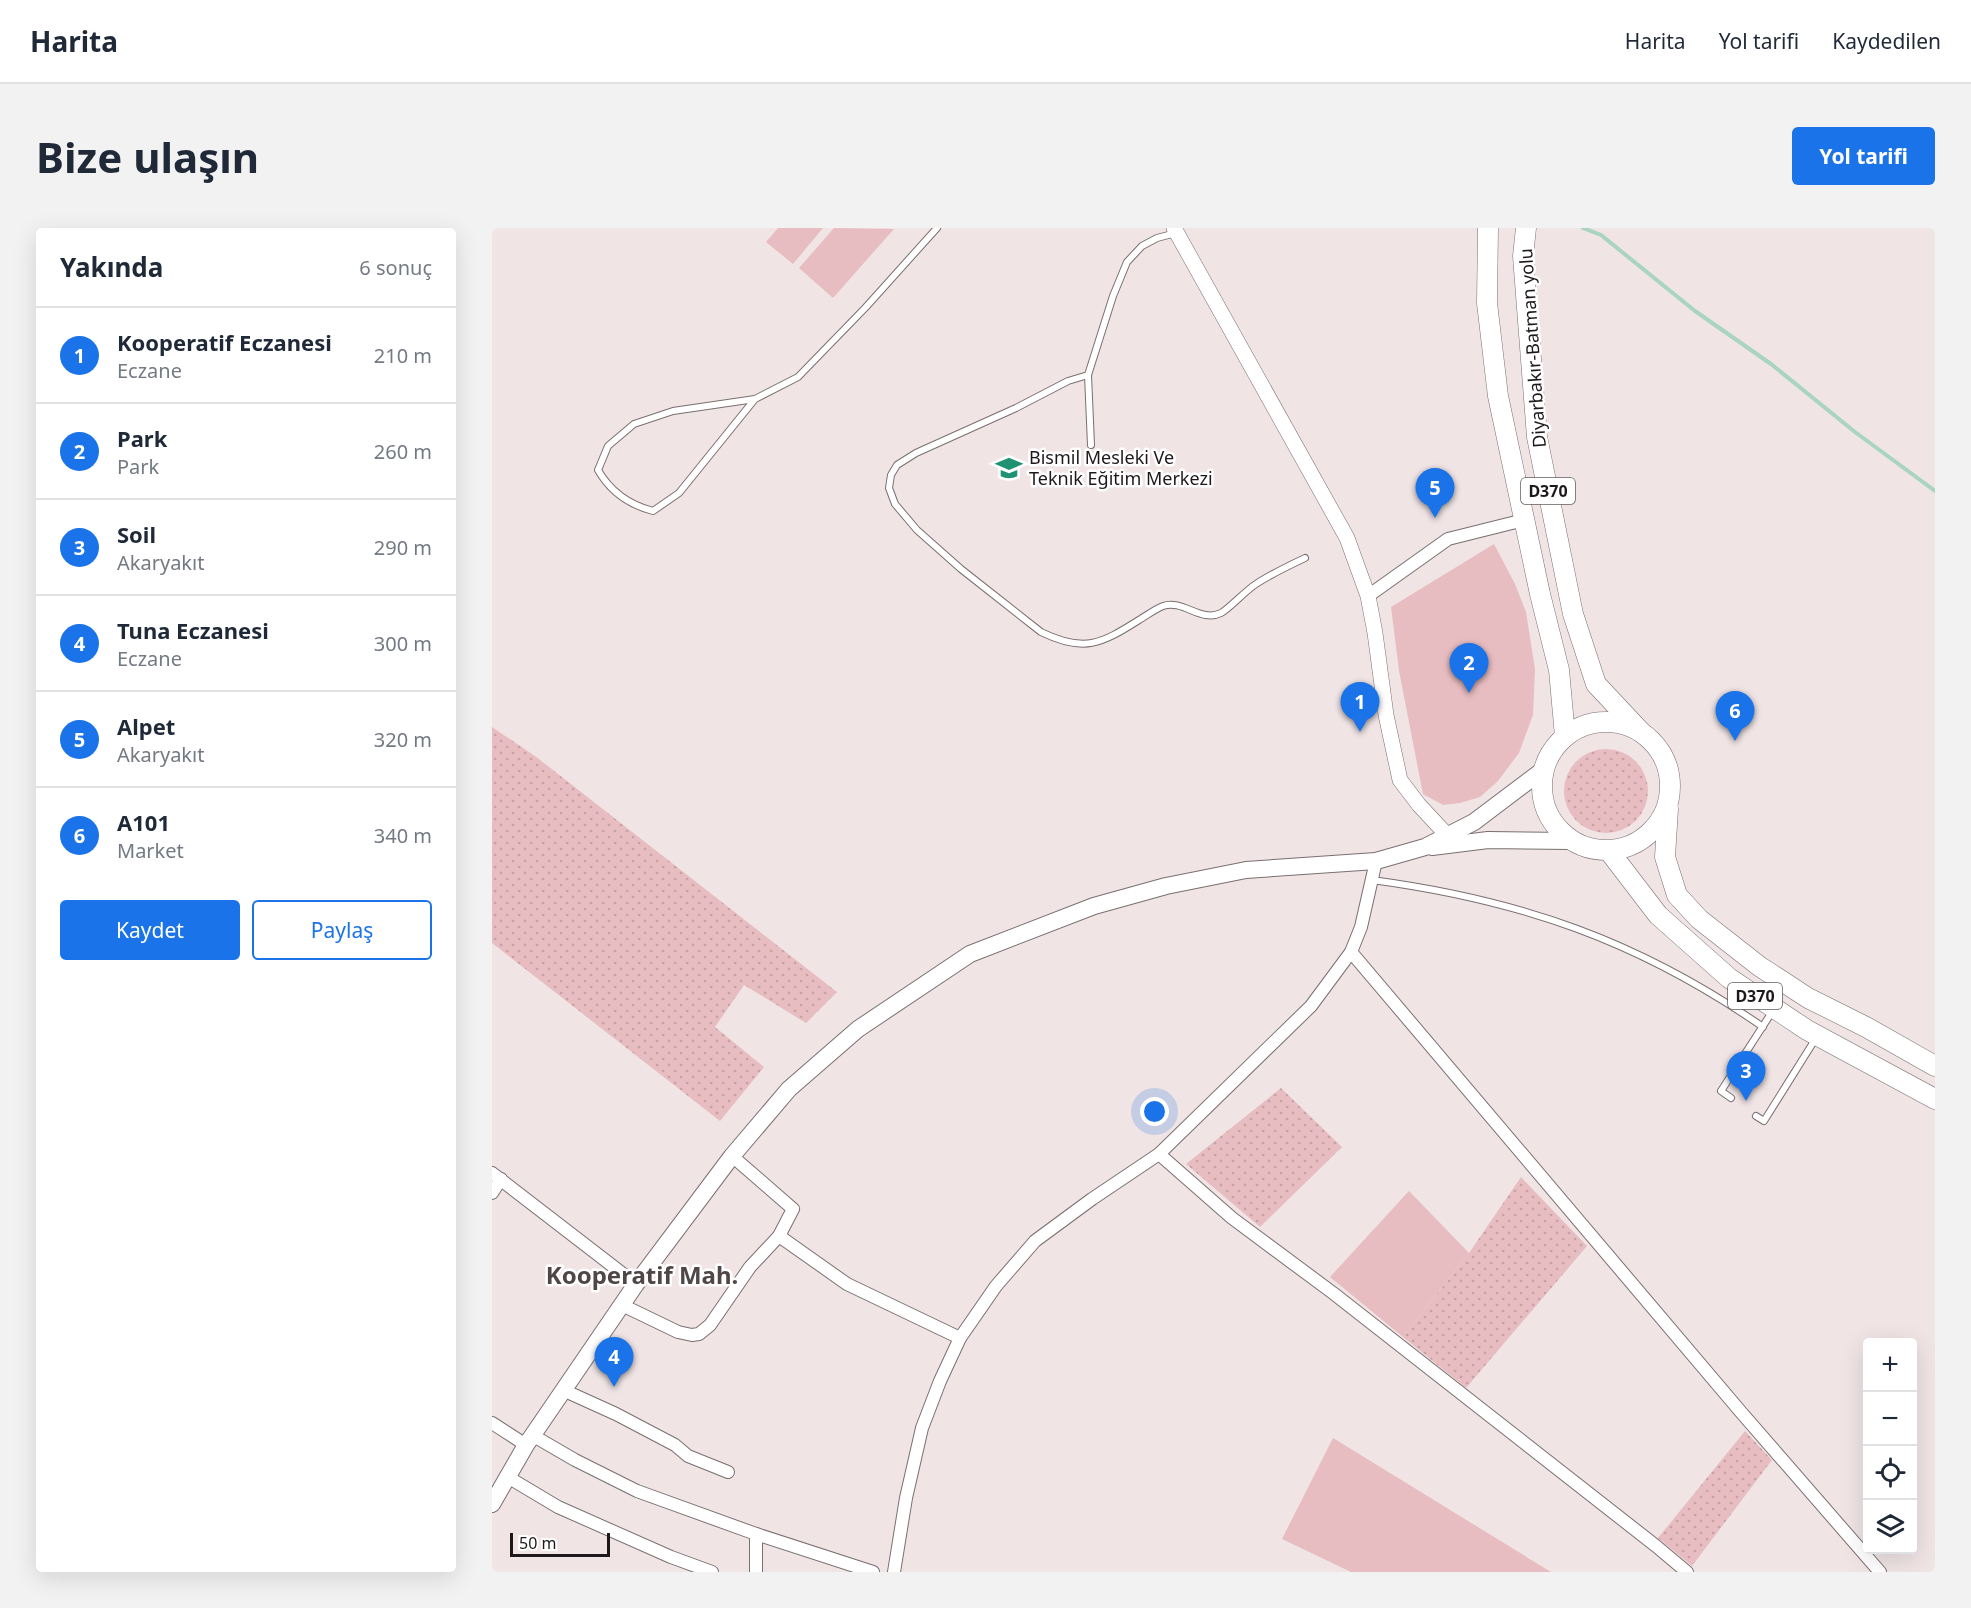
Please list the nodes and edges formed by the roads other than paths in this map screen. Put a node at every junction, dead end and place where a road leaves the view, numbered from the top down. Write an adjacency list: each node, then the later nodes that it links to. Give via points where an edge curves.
1 (937, 228): 6 (lane, via 798,377)
2 (1488, 228): 8 (highway, Diyarbakır-Batman yolu / D370, via 1487,303 1498,396)
3 (1526, 228): 11 (highway, Diyarbakır-Batman yolu / D370, via 1523,256 1537,437 1573,614 1596,684)
4 (1175, 230): 5 (lane, via 1142,246 1127,262); 10 (street, via 1347,538)
5 (1088, 375): 7 (lane); 9 (lane, via 1068,381 897,465 889,488 895,504 917,530 1023,618 1041,632 1075,644 1092,644 1115,636 1162,606 1176,604 1203,615 1222,613 1256,583)
6 (755, 399): 6 (lane, via 673,411 634,424 608,446 598,470 606,484 636,507 653,511 678,493)
7 (1091, 445)
8 (1524, 520): 10 (street, via 1448,539); 12 (highway, Diyarbakır-Batman yolu / D370, via 1559,670)
9 (1305, 558)
10 (1368, 596): 15 (street, via 1400,780)
11 (1641, 731): 12 (highway, via 1622,723 1602,721); 14 (highway, via 1666,762)
12 (1565, 736): 13 (highway, via 1551,751)
13 (1543, 770): 15 (main road, via 1474,822); 17 (highway, via 1545,810)
14 (1668, 802): 19 (highway, via 1660,821 1647,836); 26 (highway, D370, via 1665,857 1677,895 1699,919 1808,998)
15 (1447, 835): 16 (street); 18 (main road)
16 (1488, 840): 17 (main road); 18 (main road)
17 (1571, 841): 19 (highway, via 1589,849)
18 (1425, 848): 20 (main road)
19 (1610, 851): 23 (highway, D370, via 1658,915 1729,978)
20 (1376, 861): 21 (street); 31 (main road, via 1246,870 1166,886 1094,906 970,954 858,1029 789,1089)
21 (1372, 880): 22 (street); 24 (lane, via 1484,900 1583,930 1680,974)
22 (1352, 952): 30 (street, via 1311,1006); 50 (street)
23 (1774, 1009): 24 (lane); 25 (highway, D370)
24 (1762, 1027): 27 (lane, via 1721,1091)
25 (1818, 1036): 28 (highway, D370); 29 (lane, via 1764,1121)
26 (1935, 1066)
27 (1731, 1098)
28 (1935, 1099)
29 (1756, 1116)
30 (1159, 1154): 37 (street, via 1035,1241 996,1286); 49 (street, via 1232,1218)
31 (732, 1156): 34 (street, via 793,1209); 35 (main road)
32 (496, 1176): 33 (street); 35 (street)
33 (492, 1193)
34 (778, 1236): 36 (street, via 699,1334 678,1332); 37 (street, via 847,1284)
35 (636, 1284): 36 (main road)
36 (622, 1305): 38 (main road)
37 (960, 1338): 48 (street, via 922,1428)
38 (563, 1390): 40 (main road); 41 (street, via 675,1445 688,1456)
39 (492, 1423): 40 (street)
40 (529, 1440): 42 (main road); 44 (street, via 637,1491)
41 (728, 1472)
42 (506, 1476): 43 (main road); 45 (street, via 558,1506)
43 (492, 1504)
44 (756, 1534): 46 (street); 47 (street)
45 (712, 1572)
46 (756, 1572)
47 (873, 1572)
48 (894, 1572)
49 (1687, 1572)
50 (1880, 1572)

